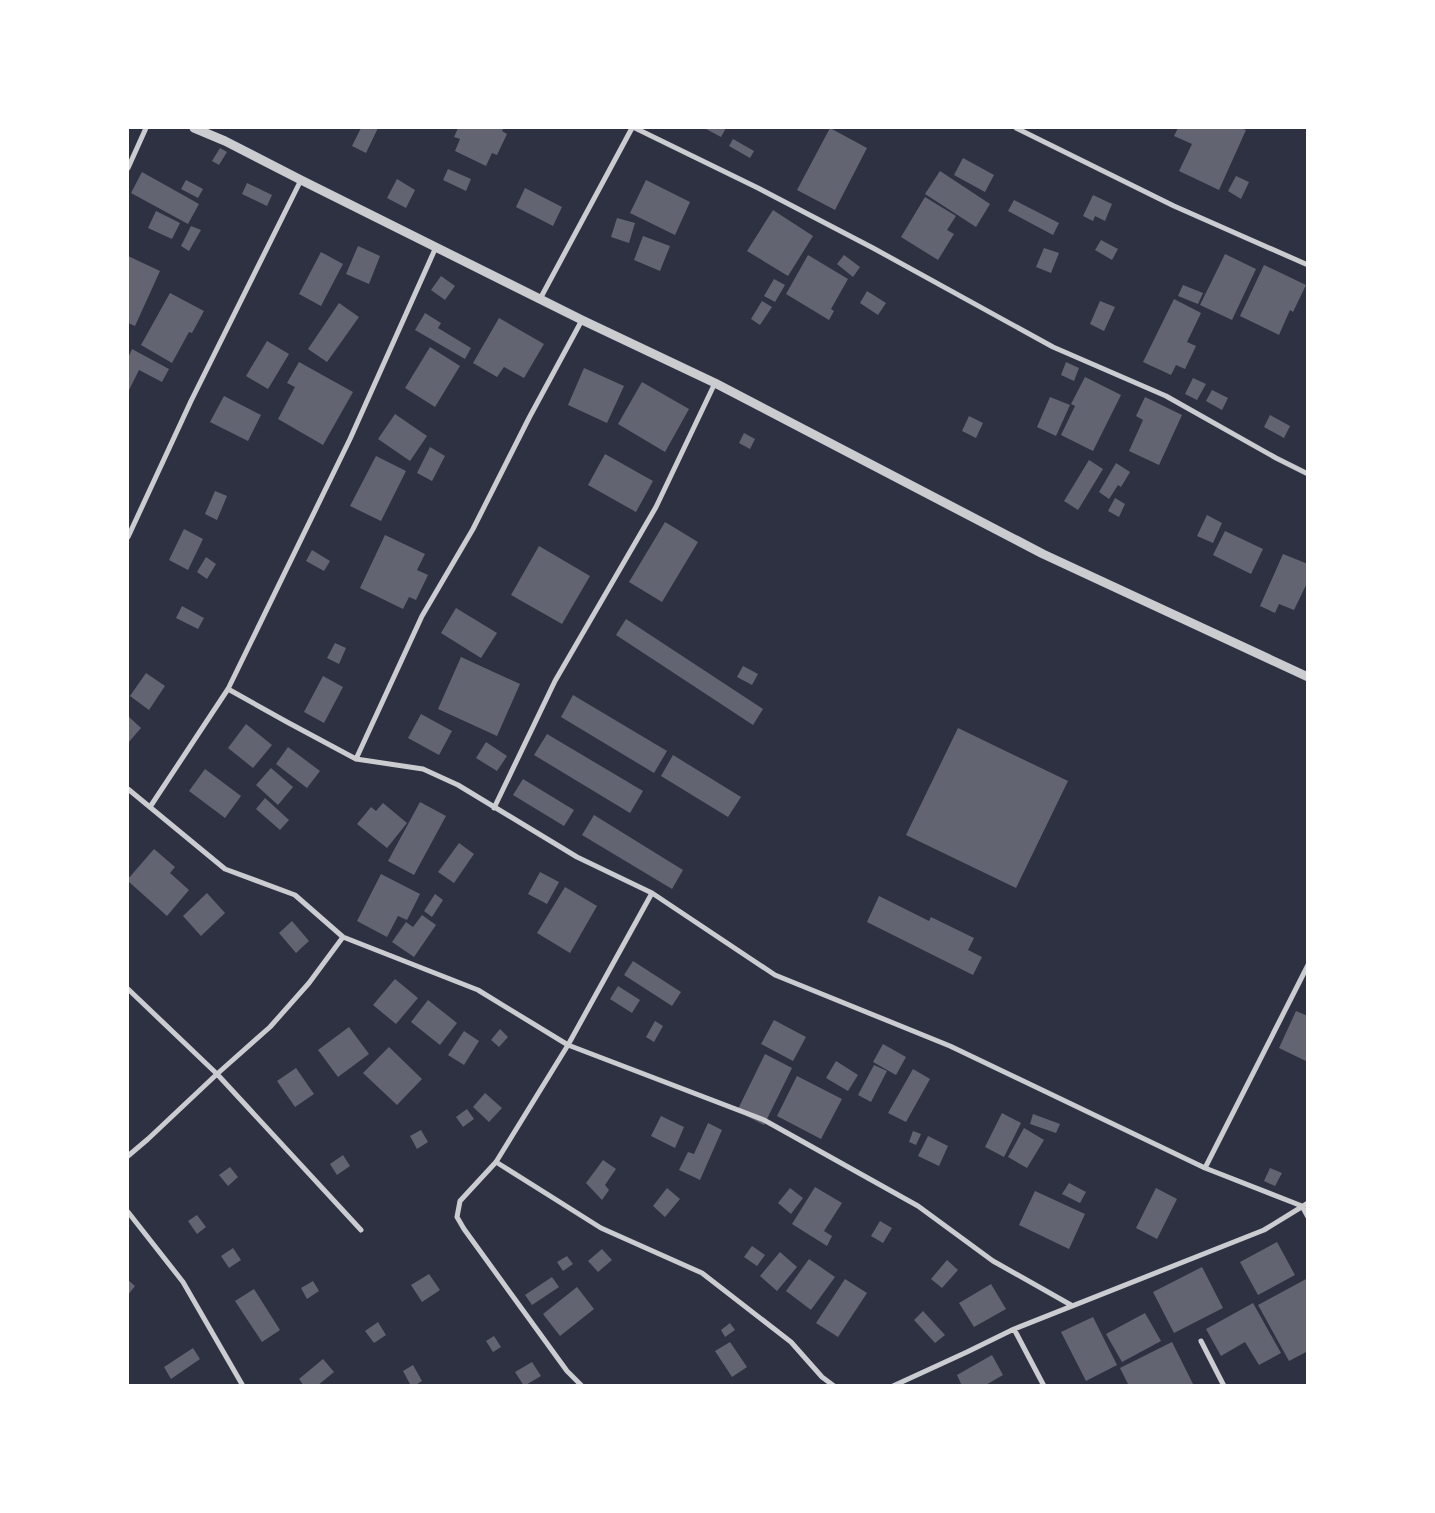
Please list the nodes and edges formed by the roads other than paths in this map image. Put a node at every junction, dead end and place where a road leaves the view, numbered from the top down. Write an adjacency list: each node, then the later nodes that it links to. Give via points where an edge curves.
1 (146, 128): 5 (street)
2 (194, 128): 6 (street, via 225,140)
3 (633, 128): 9 (street); 12 (street, via 864,243 1053,347 1166,396)
4 (1016, 128): 8 (street, via 1174,206)
5 (128, 168)
6 (301, 180): 7 (street); 13 (street, via 191,401)
7 (436, 247): 9 (street); 15 (street, via 350,439)
8 (1308, 265)
9 (540, 299): 10 (street)
10 (582, 320): 11 (street); 16 (street, via 473,529 422,616)
11 (715, 383): 14 (street, via 1043,554); 19 (street, via 656,507 555,681)
12 (1308, 474)
13 (128, 537)
14 (1308, 676)
15 (228, 689): 16 (street); 18 (street)
16 (356, 759): 19 (street, via 423,769 458,785)
17 (128, 790): 18 (street)
18 (150, 807): 21 (street, via 225,869 295,895)
19 (494, 808): 20 (street, via 577,857)
20 (652, 893): 24 (street); 28 (street, via 775,975 950,1046)
21 (343, 938): 24 (street, via 478,990); 25 (street, via 270,1027)
22 (1308, 965): 28 (street)
23 (128, 989): 25 (street)
24 (568, 1045): 27 (street); 34 (street, via 764,1120 918,1206 993,1261)
25 (217, 1074): 26 (street); 33 (street)
26 (128, 1156)
27 (496, 1162): 38 (street, via 460,1201 457,1217); 39 (street, via 601,1228 702,1273 792,1342)
28 (1205, 1168): 30 (street)
29 (1308, 1203): 30 (street)
30 (1302, 1206): 32 (street); 34 (street, via 1264,1230)
31 (128, 1212): 37 (street, via 182,1282)
32 (1308, 1217)
33 (361, 1230)
34 (1071, 1306): 35 (street)
35 (1014, 1329): 40 (street); 41 (street)
36 (1201, 1341): 42 (street)
37 (243, 1386)
38 (582, 1386)
39 (834, 1386)
40 (893, 1386)
41 (1044, 1386)
42 (1224, 1386)

